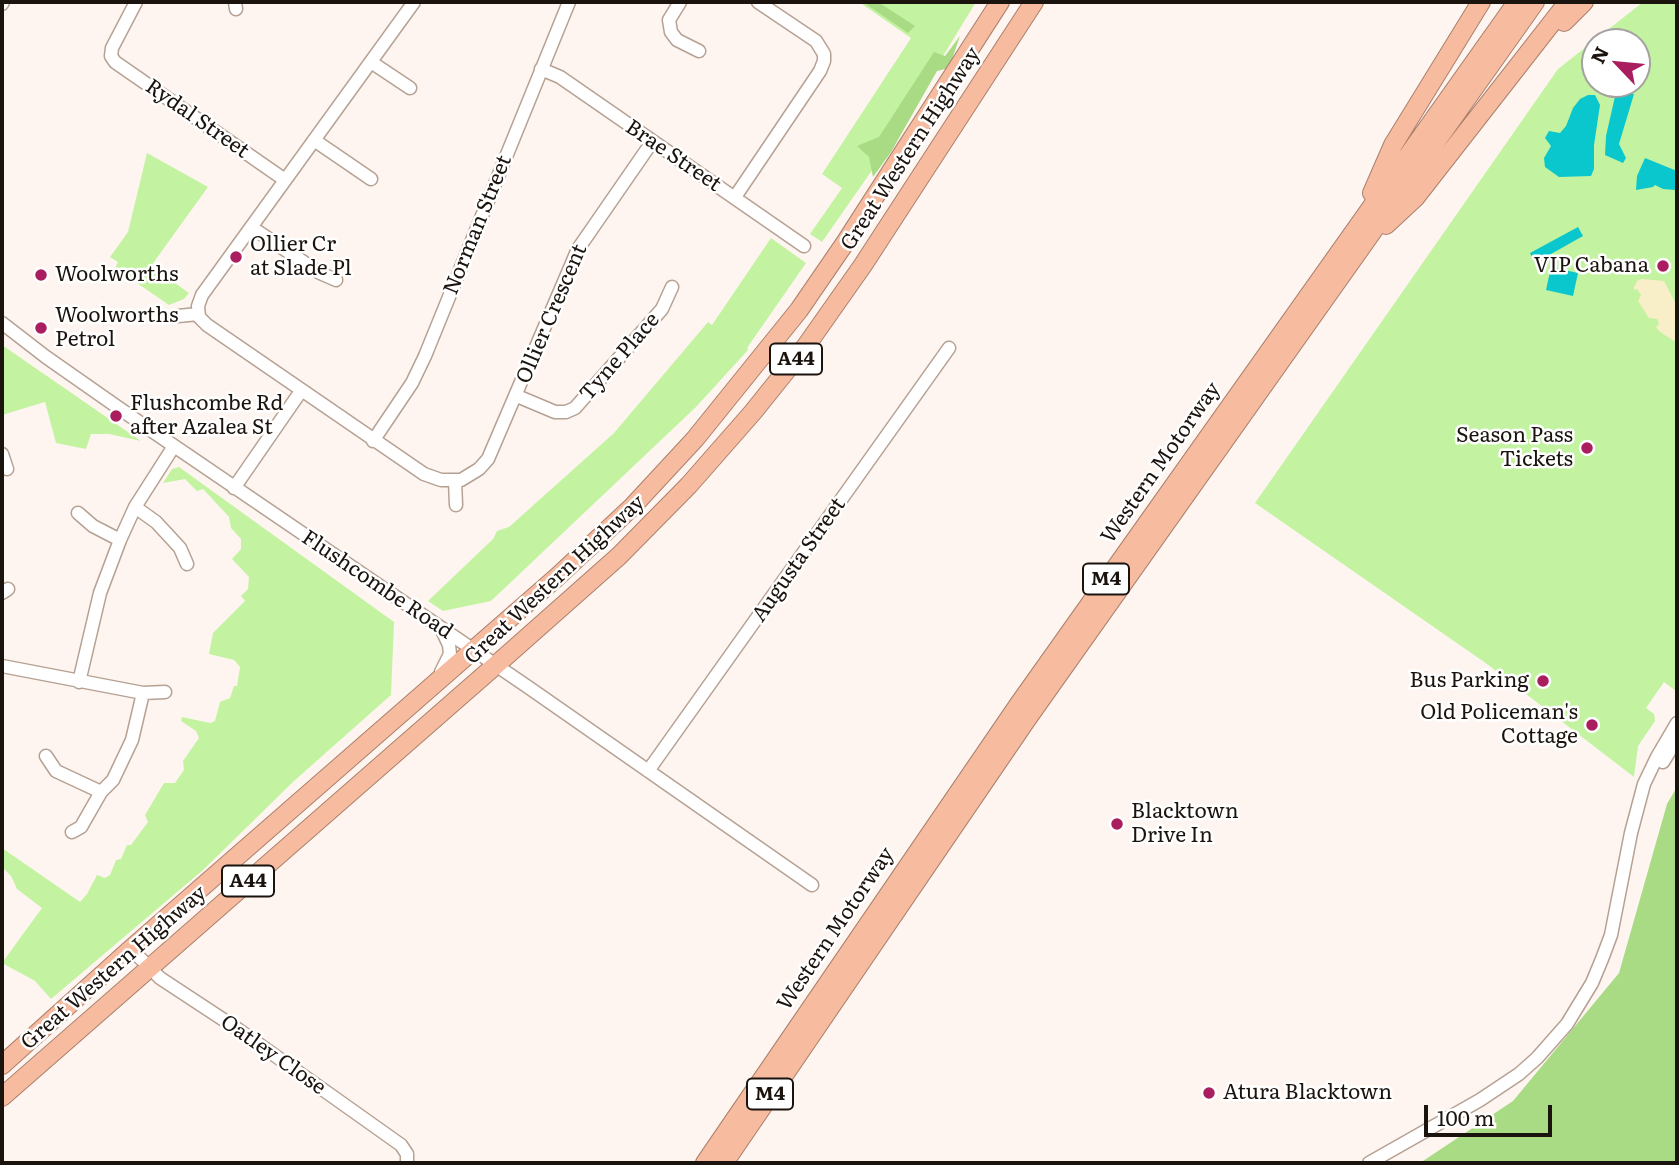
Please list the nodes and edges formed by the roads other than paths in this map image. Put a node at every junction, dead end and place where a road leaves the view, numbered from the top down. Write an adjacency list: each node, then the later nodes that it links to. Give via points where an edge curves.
1 (136, 2): 21 (street, Rydal Street, via 109,56)
2 (414, 2): 14 (street)
3 (569, 2): 16 (street, Norman Street)
4 (680, 2): 13 (street, via 670,17 671,32)
5 (758, 2): 22 (street, via 829,53)
6 (1000, 2): 49 (highway, Great Western Highway / A44, via 845,243 755,366 632,507)
7 (1034, 2): 51 (highway, Great Western Highway / A44, via 863,265 753,412 619,556)
8 (1481, 2): 24 (highway, via 1393,145)
9 (1517, 2): 24 (highway, Western Motorway / M4)
10 (1535, 2): 26 (highway, Western Motorway / M4)
11 (1569, 2): 15 (highway)
12 (1584, 2): 15 (highway)
13 (699, 51)
14 (371, 62): 17 (street); 18 (street)
15 (1524, 62): 26 (highway, via 1415,198)
16 (541, 69): 19 (street, Brae Street); 37 (street, Norman Street, via 425,356)
17 (410, 88)
18 (314, 140): 20 (street); 21 (street)
19 (652, 142): 22 (street, Brae Street); 36 (street, Ollier Crescent, via 578,249)
20 (371, 179)
21 (285, 180): 23 (street)
22 (735, 197): 25 (street, Brae Street)
23 (251, 226): 27 (street, via 320,274); 29 (street, via 202,295)
24 (1356, 228): 69 (highway, Western Motorway / M4, via 1018,704)
25 (804, 246)
26 (1358, 251): 70 (highway, Western Motorway / M4, via 1019,730)
27 (336, 280)
28 (672, 287): 36 (street, Tyne Place, via 662,309 575,408 555,412)
29 (198, 314): 30 (street); 35 (street, via 206,325)
30 (178, 316)
31 (2, 323): 34 (street, Flushcombe Road)
32 (2, 332): 34 (street, Flushcombe Road)
33 (949, 348): 59 (street, Augusta Street)
34 (46, 357): 38 (street, Flushcombe Road)
35 (301, 391): 37 (street); 42 (street)
36 (517, 396): 41 (street, Ollier Crescent, via 488,459 467,478)
37 (373, 441): 41 (street, via 424,474)
38 (174, 446): 42 (street, Flushcombe Road); 44 (street)
39 (2, 454): 40 (street)
40 (7, 469)
41 (455, 481): 43 (street)
42 (234, 488): 48 (street, Flushcombe Road)
43 (456, 505)
44 (135, 507): 46 (street); 47 (street, via 180,548)
45 (78, 513): 46 (street)
46 (120, 540): 52 (street, via 100,593)
47 (187, 564)
48 (441, 628): 49 (street, Flushcombe Road); 53 (street, via 450,654)
49 (473, 650): 51 (street, Flushcombe Road); 53 (highway, Great Western Highway / A44)
50 (2, 666): 52 (street)
51 (496, 666): 59 (street, Flushcombe Road); 65 (highway, Great Western Highway / A44)
52 (79, 682): 55 (street)
53 (434, 684): 64 (highway, Great Western Highway / A44)
54 (165, 692): 55 (street)
55 (143, 693): 60 (street, via 132,740 113,780)
56 (1677, 723): 61 (street, via 1650,770)
57 (1677, 739): 61 (street)
58 (46, 756): 60 (street, via 56,771)
59 (648, 771): 63 (street, Flushcombe Road)
60 (102, 792): 62 (street, via 81,827)
61 (1635, 815): 71 (street, via 1611,935 1592,983 1567,1024 1519,1074)
62 (72, 832)
63 (812, 885)
64 (131, 949): 65 (street, Oatley Close); 66 (highway, Great Western Highway / A44)
65 (148, 968): 67 (highway, Great Western Highway / A44); 68 (street, Oatley Close, via 401,1145)
66 (2, 1065)
67 (2, 1097)
68 (407, 1163)
69 (705, 1163)
70 (724, 1163)
71 (1369, 1163)

